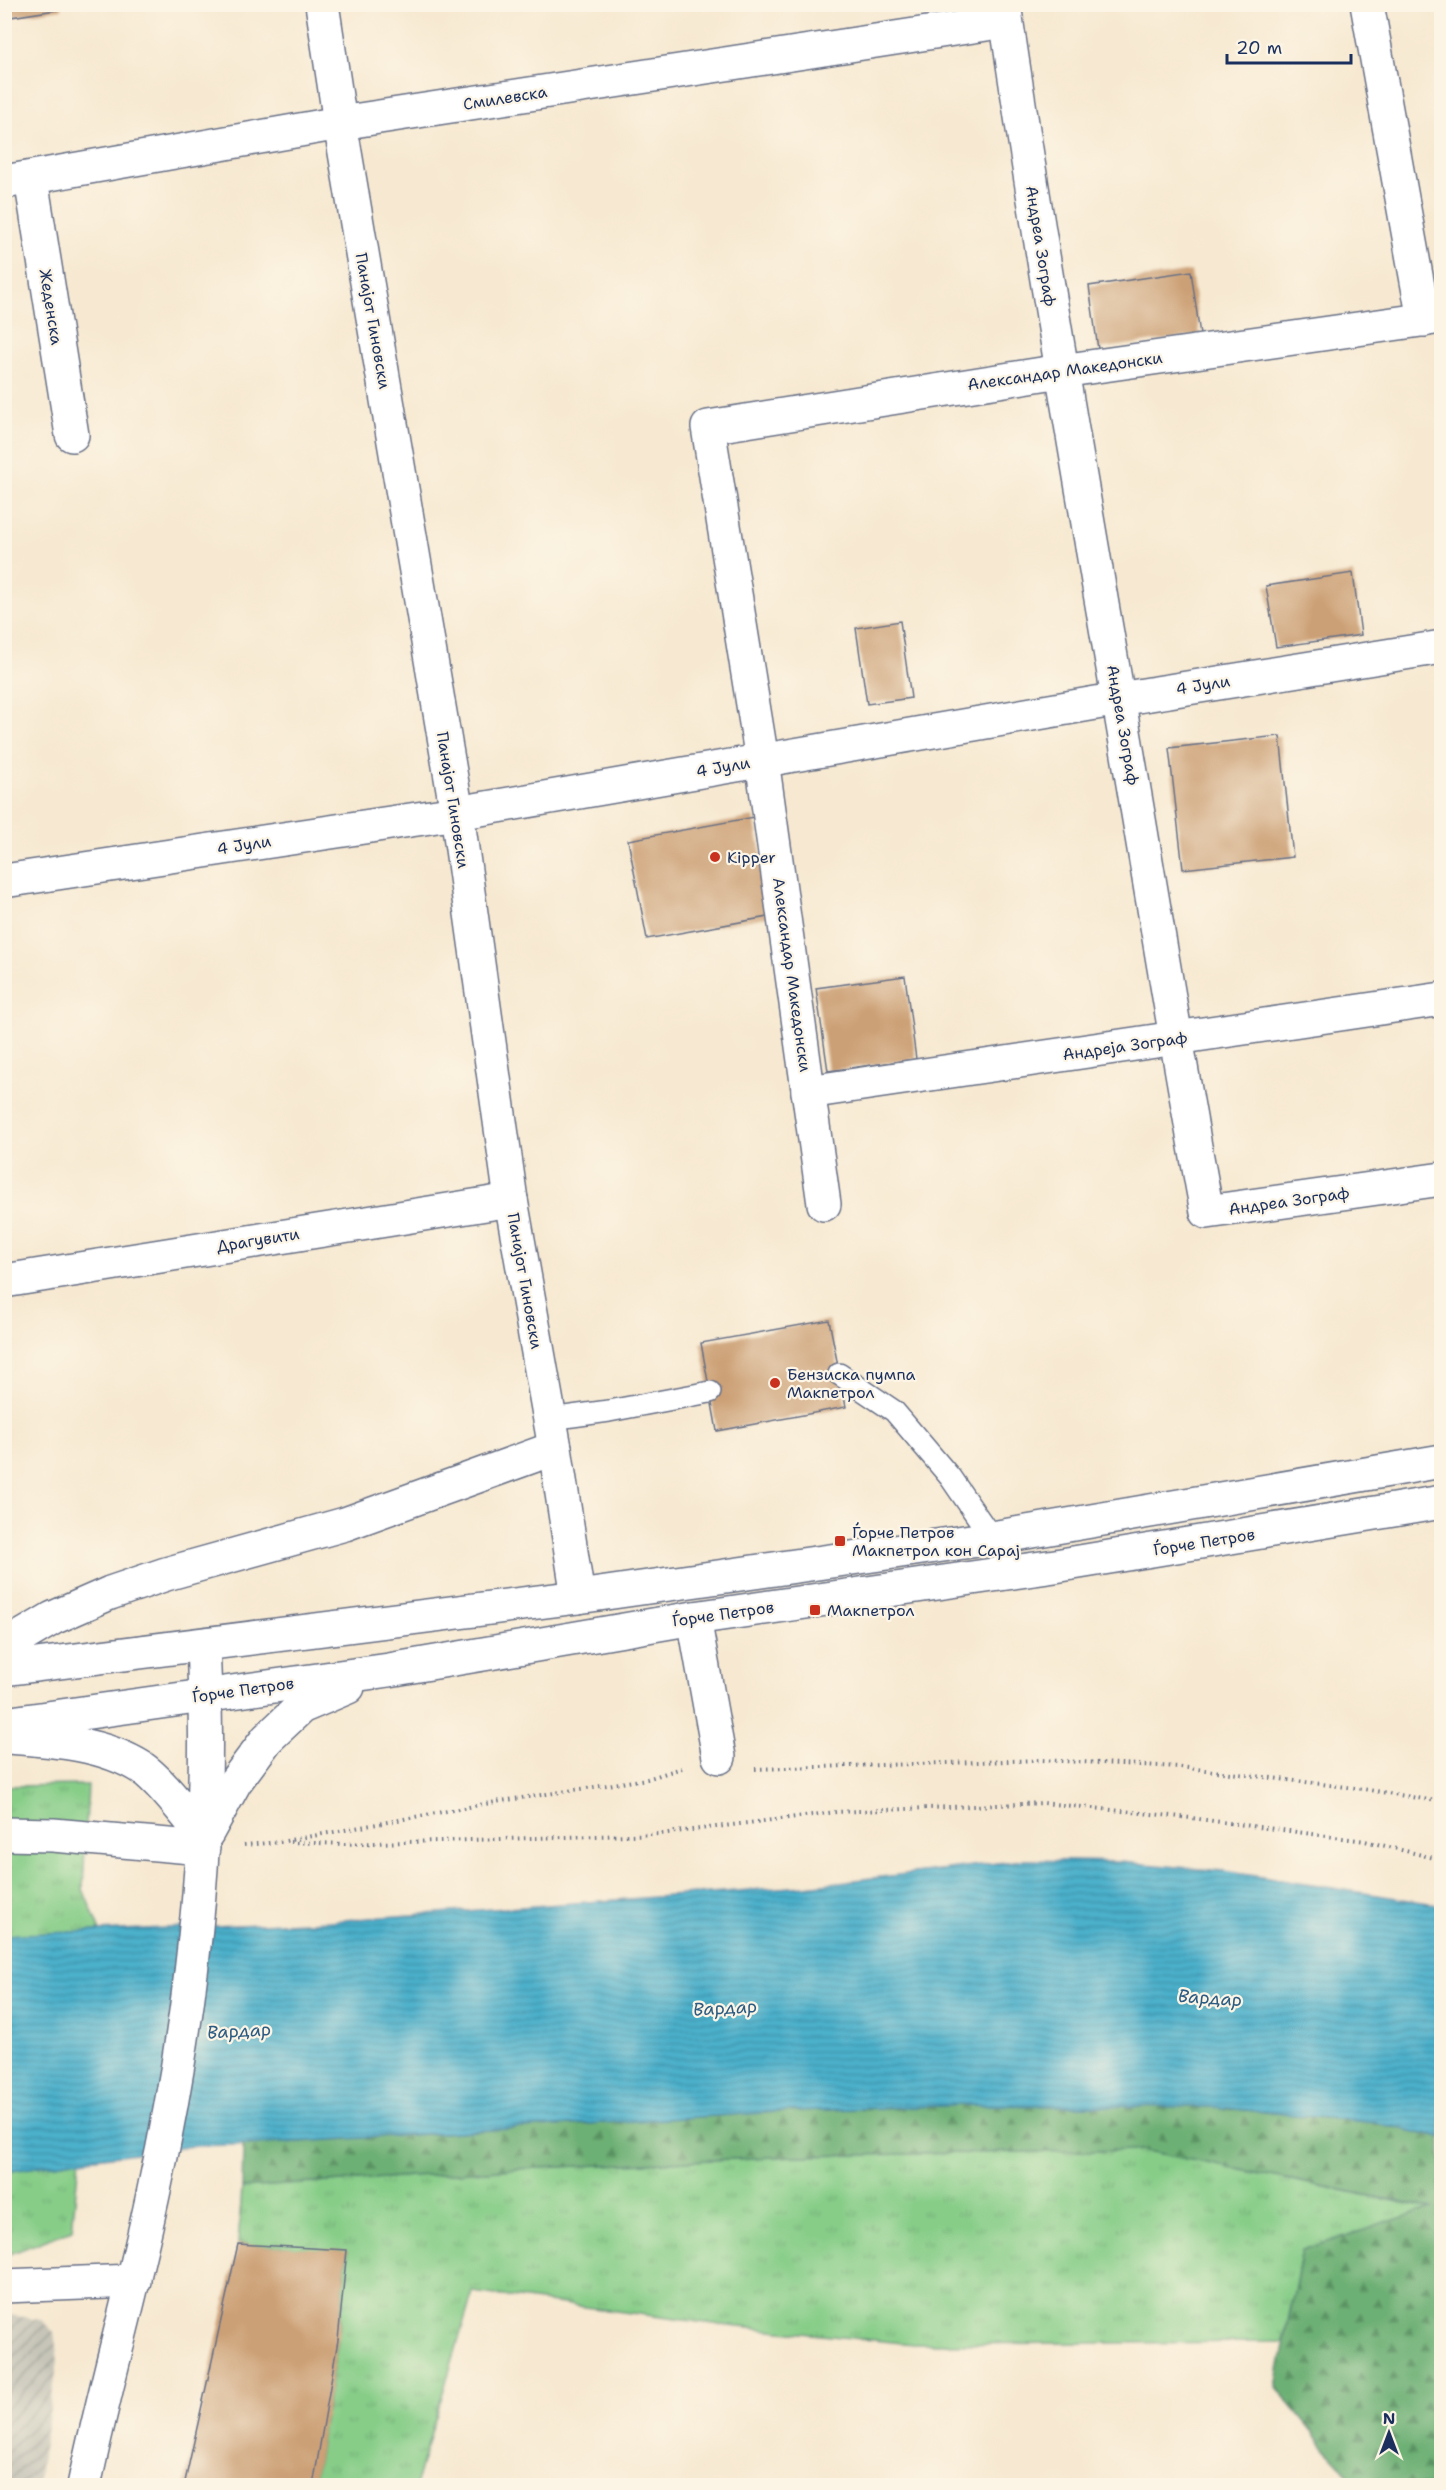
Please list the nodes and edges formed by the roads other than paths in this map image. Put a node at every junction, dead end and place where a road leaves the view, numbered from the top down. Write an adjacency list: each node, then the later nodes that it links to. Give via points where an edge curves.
1 (322, 4): 4 (street, Панајот Гиновски)
2 (1367, 4): 6 (street, Александар Македонски)
3 (1005, 13): 4 (street, Смилевска); 7 (street, Андреа Зограф)
4 (340, 123): 5 (street, Смилевска); 13 (street, Панајот Гиновски)
5 (18, 181): 9 (street, Жеденска)
6 (1433, 318): 7 (street, Александар Македонски)
7 (1061, 371): 8 (street, Александар Македонски); 11 (street, Андреа Зограф)
8 (708, 427): 12 (street, Αлександар Македонски)
9 (72, 435)
10 (1442, 648): 11 (street, 4 Јули)
11 (1119, 699): 12 (street, 4 Јули); 16 (street, Андреа Зограф)
12 (762, 760): 13 (street, 4 Јули); 17 (street, Αлександар Македонски)
13 (456, 813): 14 (street, 4 Јули); 19 (street, Панајот Гиновски)
14 (4, 881)
15 (1442, 999): 16 (street, Андреја Зограф)
16 (1175, 1038): 17 (street, Андреја Зограф); 18 (street, Андреа Зограф, via 1208,1212)
17 (808, 1092): 20 (street, Αлександар Македонски)
18 (1442, 1179)
19 (511, 1200): 21 (street, Драгувити); 24 (street, Панајот Гиновски)
20 (824, 1204)
21 (4, 1281)
22 (839, 1374): 27 (lane, via 894,1411 950,1477)
23 (710, 1392): 24 (lane, via 609,1411)
24 (552, 1434): 28 (street, Панајот Гиновски); 31 (street, via 345,1524 110,1593 53,1618)
25 (1442, 1461): 27 (street)
26 (1442, 1502): 29 (street, Ѓорче Петров, via 1054,1566)
27 (992, 1538): 28 (street)
28 (578, 1597): 30 (street)
29 (694, 1618): 33 (street, Ѓорче Петров); 37 (street)
30 (203, 1645): 32 (street); 34 (street)
31 (4, 1647)
32 (4, 1669)
33 (389, 1670): 34 (street, Ѓорче Петров); 39 (street, via 301,1707 267,1739 235,1782)
34 (206, 1695): 35 (street, Ѓорче Петров); 39 (street)
35 (4, 1724)
36 (4, 1737): 39 (street, via 58,1740 103,1751 142,1769)
37 (719, 1757)
38 (4, 1834): 39 (street)
39 (203, 1853): 40 (street, via 178,2067)
40 (134, 2282): 41 (street); 42 (street)
41 (4, 2286)
42 (84, 2486)

